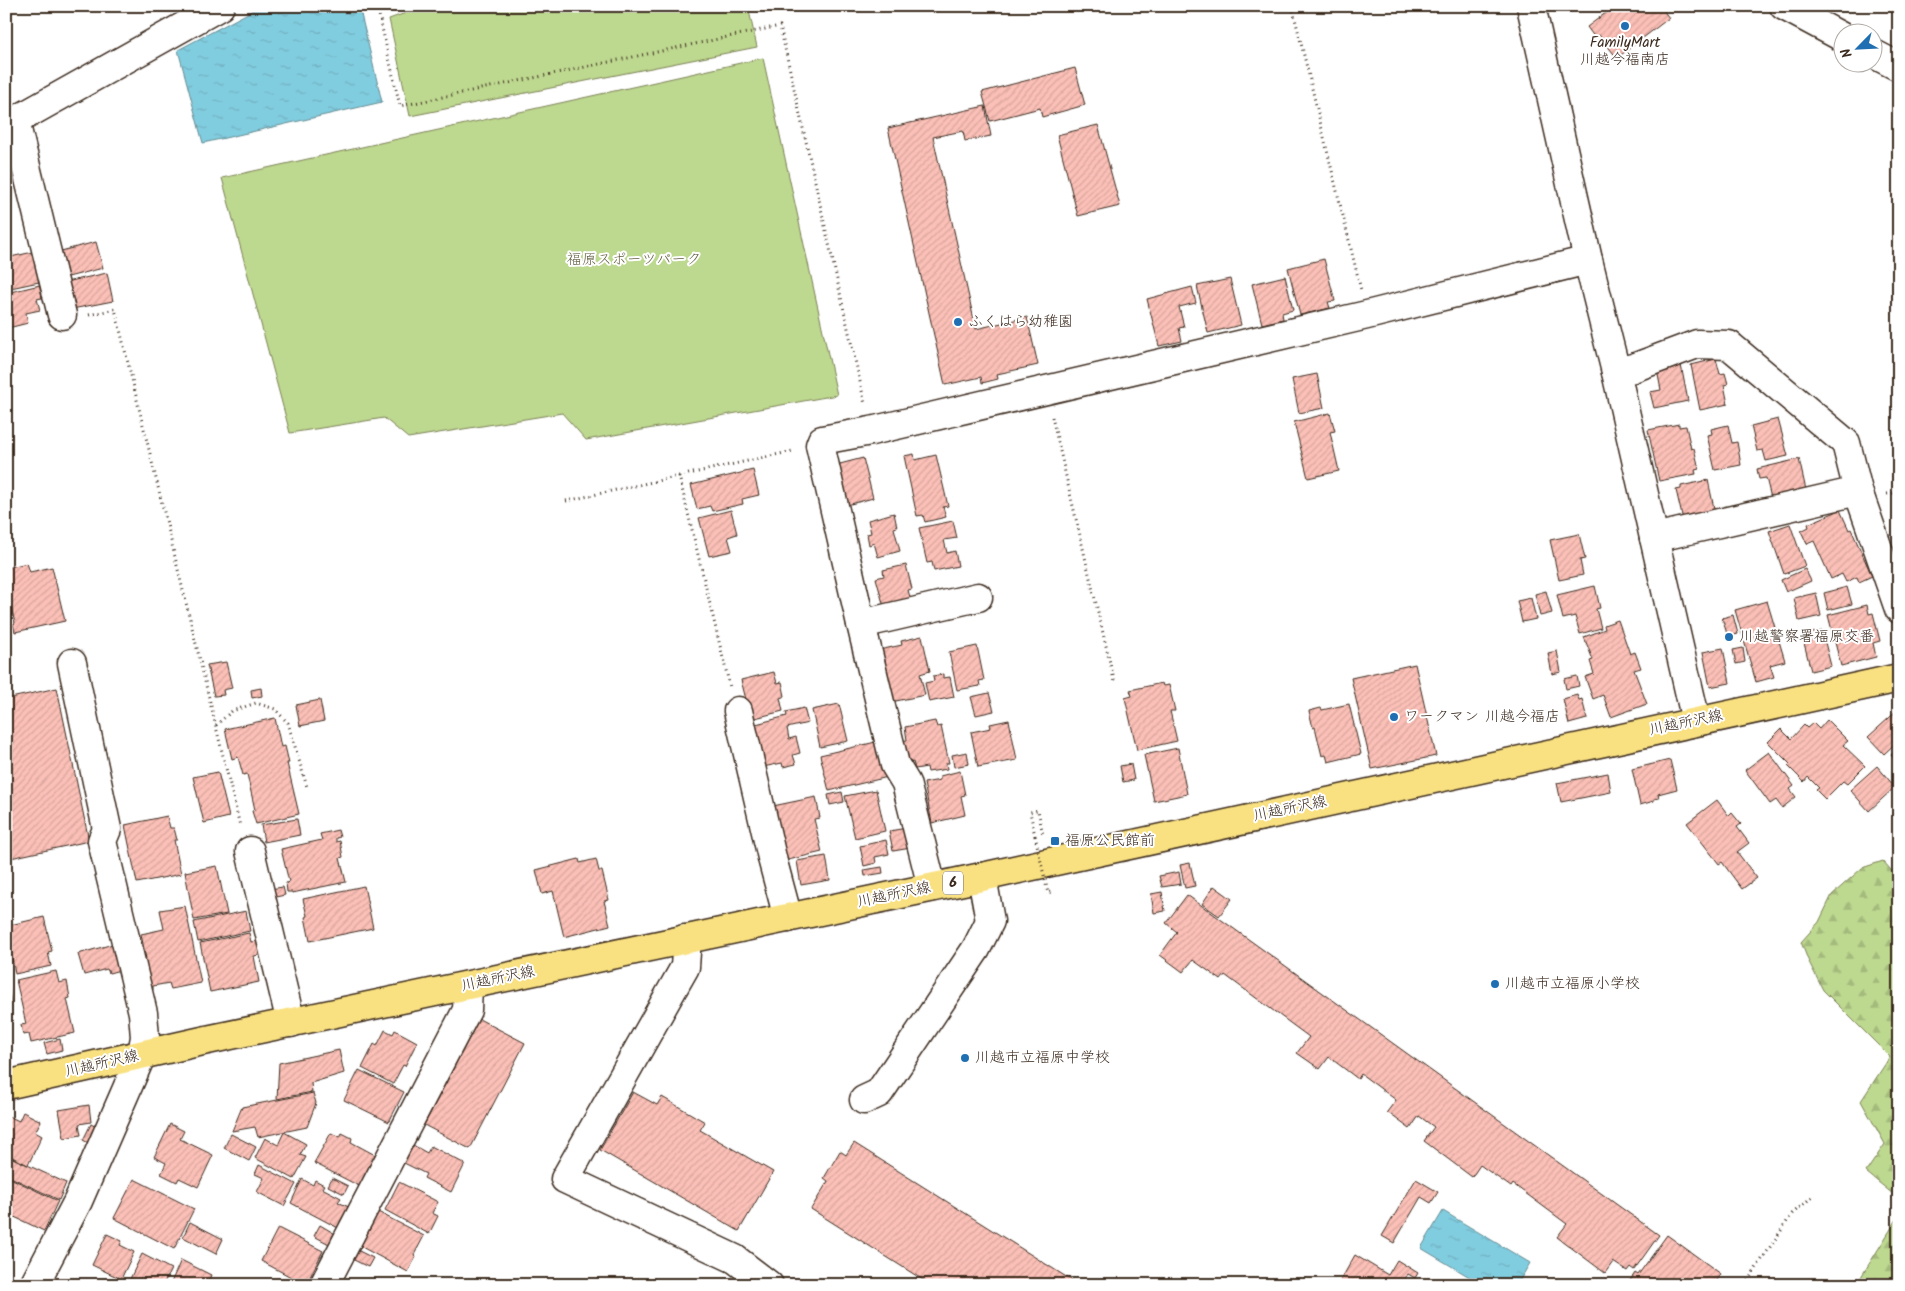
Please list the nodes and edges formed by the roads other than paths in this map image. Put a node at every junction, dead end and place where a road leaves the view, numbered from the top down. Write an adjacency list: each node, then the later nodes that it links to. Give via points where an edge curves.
1 (220, 6): 7 (street)
2 (1531, 6): 8 (street)
3 (1784, 6): 4 (street)
4 (1832, 32)
5 (1882, 58): 6 (street)
6 (1899, 67)
7 (10, 123): 9 (street)
8 (1588, 260): 10 (street); 15 (street, via 1368,315 821,442)
9 (62, 315)
10 (1616, 372): 11 (street, via 1697,344 1729,345 1846,443); 12 (street)
11 (1858, 491): 12 (street); 14 (street)
12 (1654, 538): 19 (street)
13 (978, 597): 15 (street)
14 (1899, 609)
15 (861, 624): 22 (street, via 895,765 906,783)
16 (72, 663): 27 (street, via 107,829 102,840 143,1013 145,1037)
17 (1899, 678): 19 (main road, 川越所沢線 / 6)
18 (738, 712): 23 (street)
19 (1696, 720): 21 (main road, 川越所沢線 / 6)
20 (250, 851): 26 (street)
21 (982, 877): 22 (main road, 川越所沢線 / 6); 29 (street, via 990,921 976,949 879,1093)
22 (932, 887): 23 (main road, 川越所沢線 / 6)
23 (788, 918): 24 (main road, 川越所沢線 / 6)
24 (684, 939): 25 (main road, 川越所沢線 / 6); 32 (street, via 684,966 565,1179 735,1259)
25 (468, 986): 26 (main road, 川越所沢線 / 6); 31 (street, via 467,1010)
26 (290, 1023): 27 (main road, 川越所沢線 / 6)
27 (142, 1054): 28 (main road, 川越所沢線 / 6); 30 (street, via 78,1201)
28 (6, 1085)
29 (864, 1100)
30 (34, 1285)
31 (324, 1285)
32 (769, 1285)

